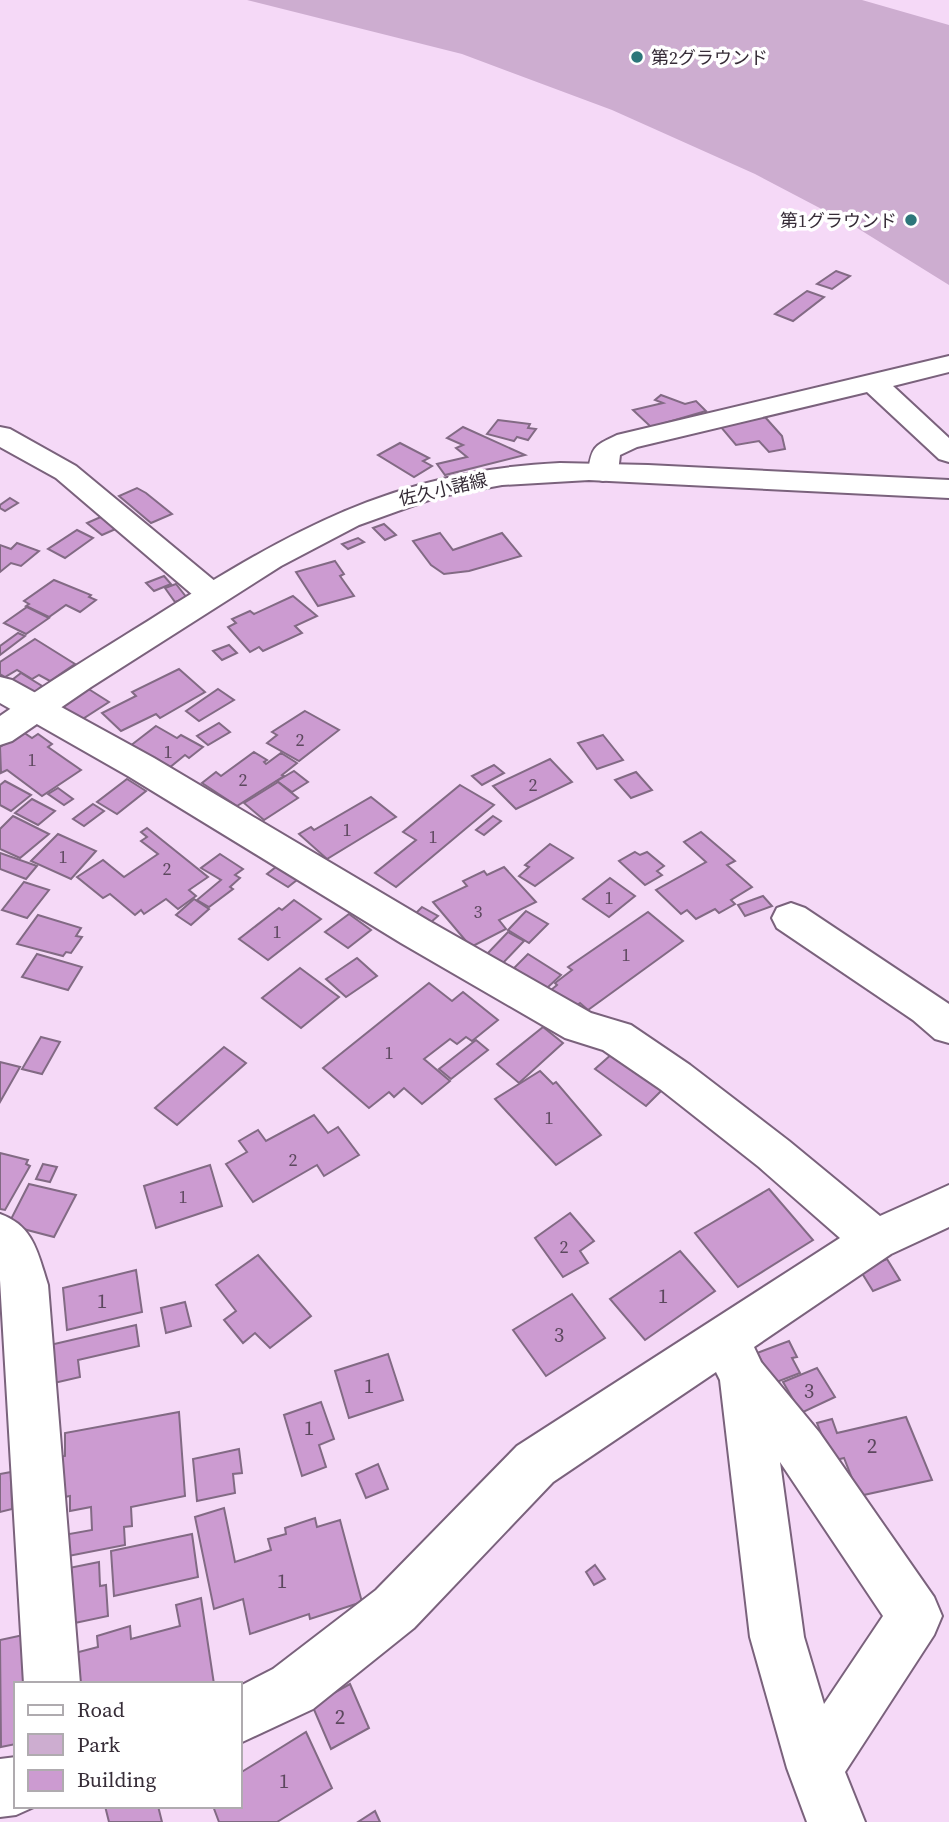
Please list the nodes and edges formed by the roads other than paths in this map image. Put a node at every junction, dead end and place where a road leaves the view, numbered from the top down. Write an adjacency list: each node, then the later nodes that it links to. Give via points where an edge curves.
1 (949, 365): 2 (street)
2 (876, 384): 4 (street); 5 (street, via 626,441 606,451)
3 (0, 435): 7 (street, via 66,472)
4 (949, 453)
5 (603, 472): 6 (street, 佐久小諸線); 7 (street, 佐久小諸線, via 506,475 421,491 322,530)
6 (949, 489)
7 (211, 594): 9 (street, 佐久小諸線)
8 (0, 688): 9 (street)
9 (35, 707): 10 (street, 佐久小諸線); 15 (street, via 579,1027 615,1037 774,1154)
10 (0, 733)
11 (791, 918): 12 (street)
12 (949, 1027)
13 (949, 1205): 15 (street)
14 (0, 1234): 17 (street, via 14,1252 25,1285)
15 (875, 1240): 16 (street)
16 (735, 1359): 18 (street, via 535,1464 395,1608 293,1689); 19 (street, via 777,1637); 19 (street, via 915,1616)
17 (52, 1682)
18 (242, 1714)
19 (815, 1768): 20 (street)
20 (836, 1822)

